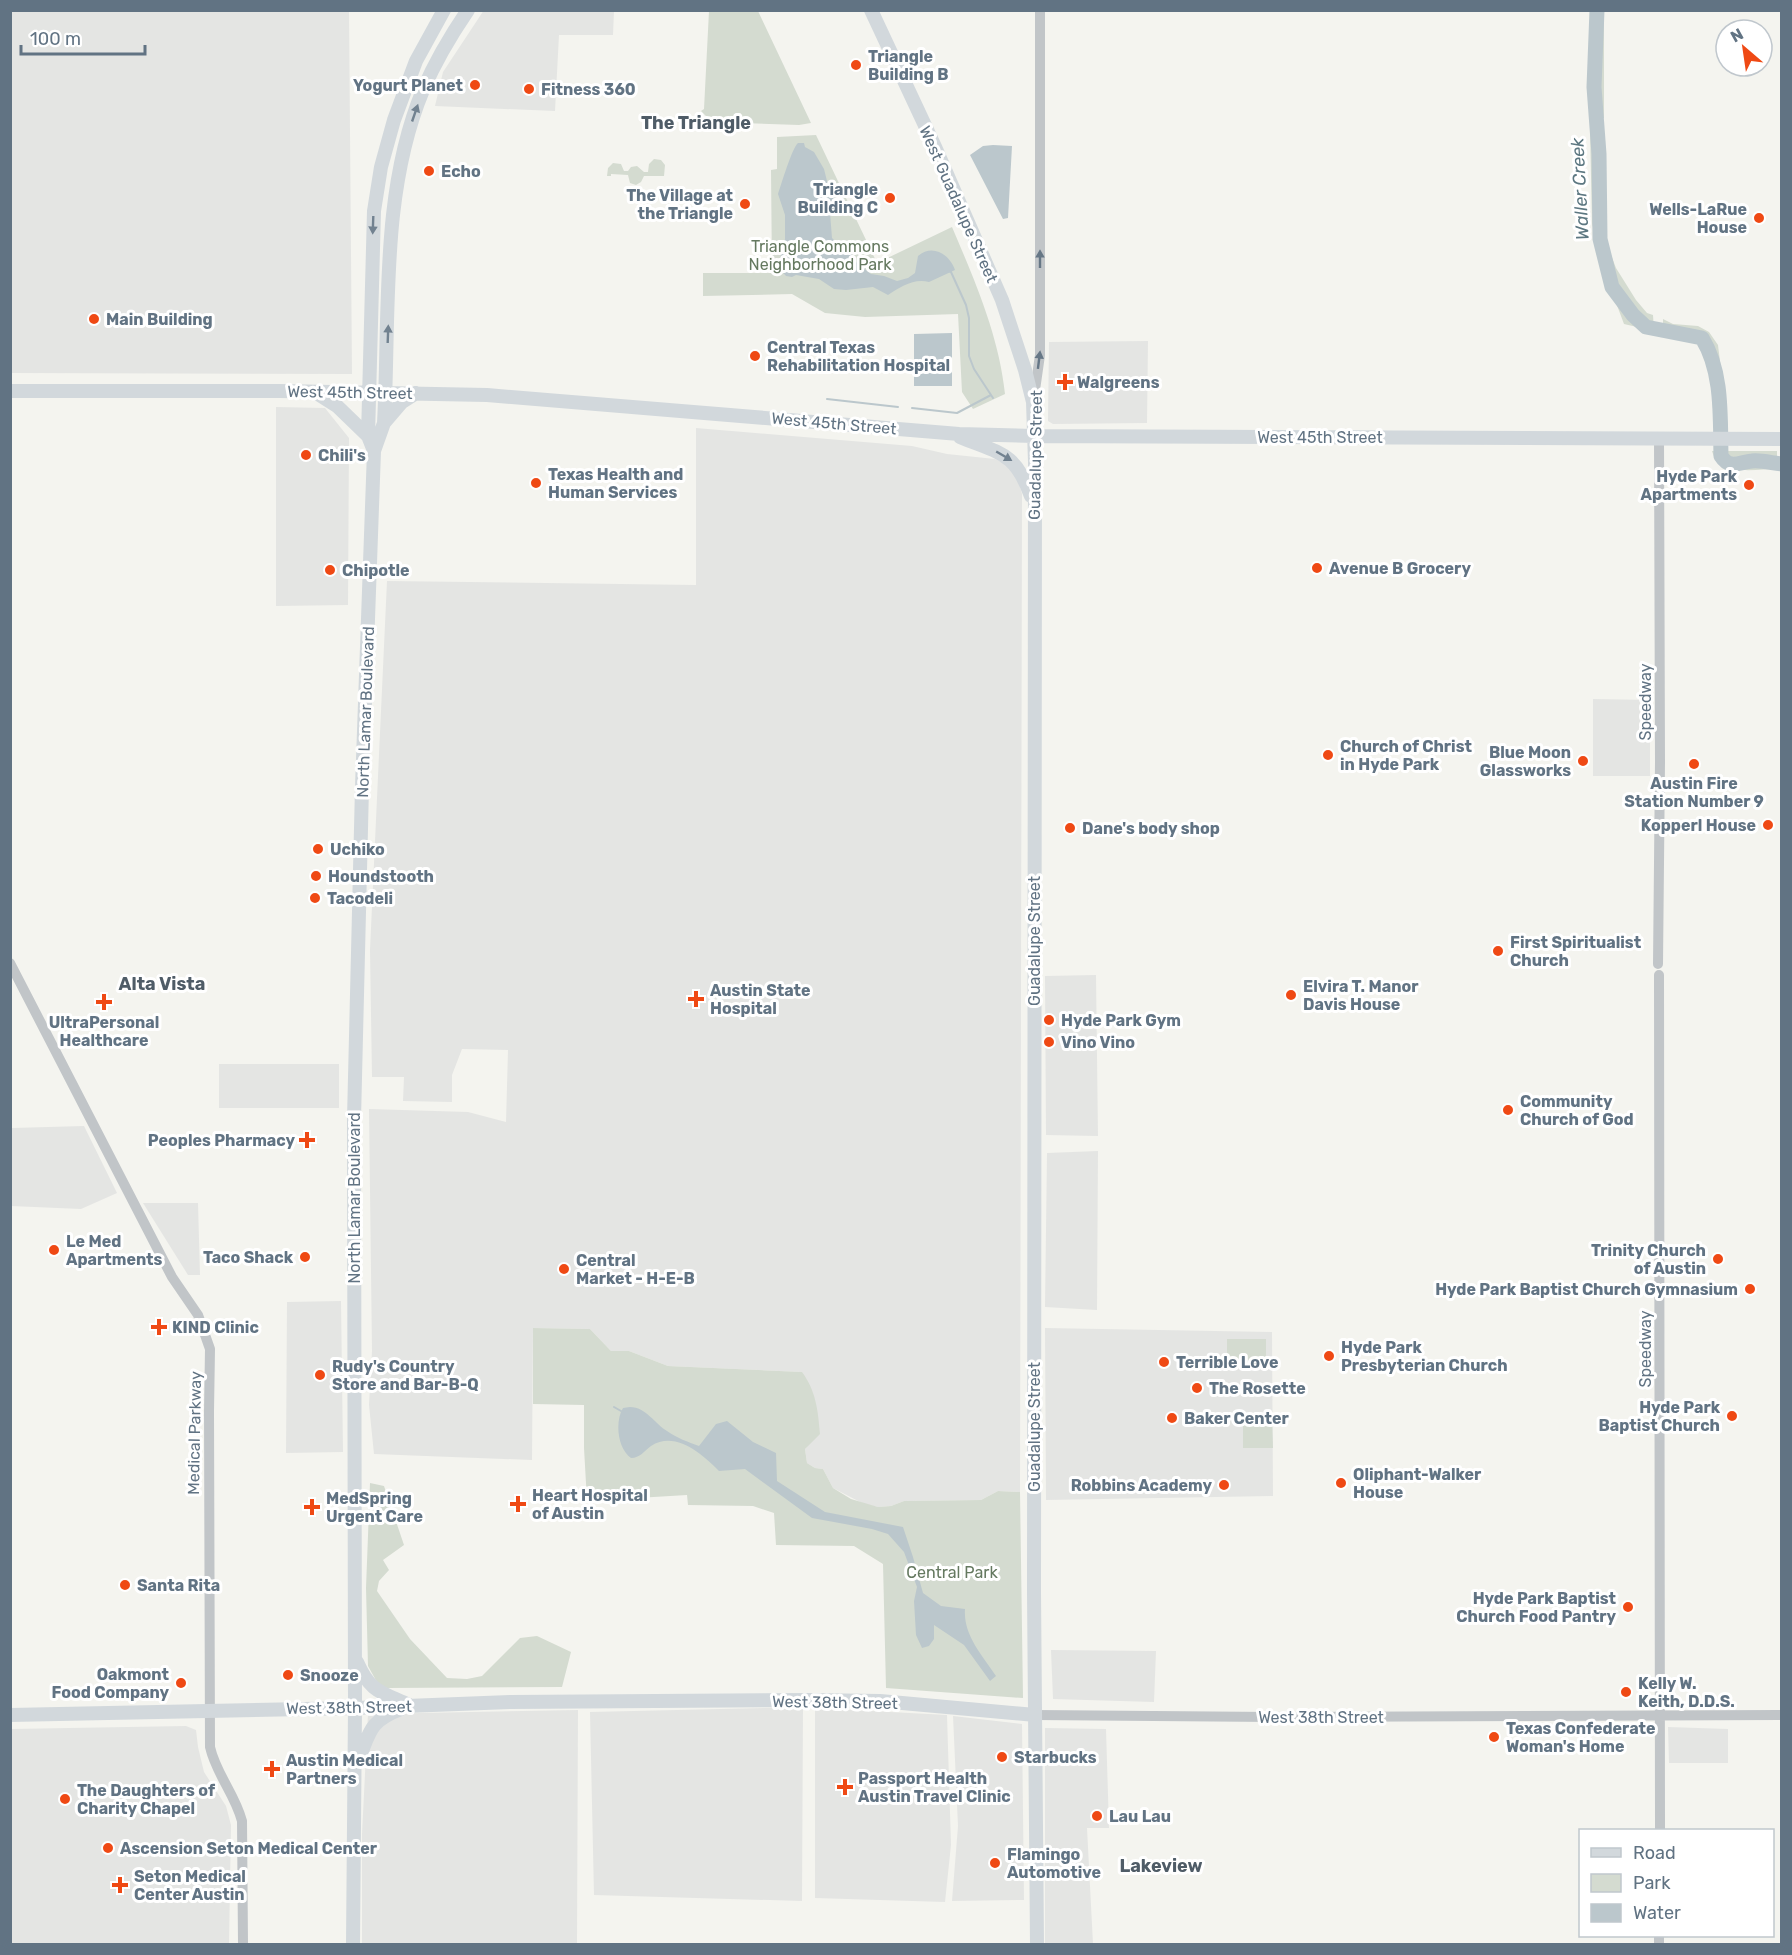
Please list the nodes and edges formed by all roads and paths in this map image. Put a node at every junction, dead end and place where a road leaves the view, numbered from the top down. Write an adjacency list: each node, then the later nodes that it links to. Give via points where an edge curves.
1 (468, 10): 5 (main road, North Lamar Boulevard)
2 (871, 10): 13 (main road, West Guadalupe Street, via 1002,300)
3 (1040, 10): 13 (street, Guadalupe Street, one-way to 3, via 1040,355)
4 (442, 13): 5 (main road); 6 (main road, North Lamar Boulevard, via 416,62)
5 (457, 27): 7 (main road, North Lamar Boulevard, one-way to 5, via 423,90)
6 (387, 142): 7 (main road); 10 (main road, North Lamar Boulevard, one-way to 10, via 374,211)
7 (399, 170): 11 (main road, North Lamar Boulevard, one-way to 7, via 391,241)
8 (10, 391): 9 (main road, West 45th Street)
9 (313, 391): 10 (main road, West 45th Street); 16 (main road, via 337,406)
10 (369, 392): 11 (main road, West 45th Street); 16 (main road, North Lamar Boulevard)
11 (386, 393): 12 (main road, West 45th Street); 14 (main road, North Lamar Boulevard)
12 (416, 393): 14 (main road, via 402,402); 15 (main road, West 45th Street, via 570,401)
13 (1033, 402): 17 (main road, Guadalupe Street)
14 (384, 423): 20 (main road, North Lamar Boulevard)
15 (950, 433): 17 (main road, West 45th Street); 21 (main road, one-way to 21, via 1009,458 1024,477)
16 (368, 436): 20 (main road, North Lamar Boulevard)
17 (1034, 436): 18 (main road, West 45th Street); 21 (main road, Guadalupe Street)
18 (1659, 439): 19 (main road, West 45th Street); 29 (street, Speedway)
19 (1782, 439)
20 (374, 451): 23 (main road, North Lamar Boulevard, via 355,1088)
21 (1035, 507): 28 (main road, Guadalupe Street)
22 (10, 963): 26 (street, Medical Parkway, via 172,1277 198,1315 210,1349)
23 (355, 1657): 24 (main road, via 374,1689); 25 (main road, North Lamar Boulevard)
24 (412, 1706): 25 (main road, West 38th Street); 28 (main road, West 38th Street, via 854,1700); 31 (main road, via 373,1725)
25 (355, 1708): 26 (main road, West 38th Street); 31 (main road, North Lamar Boulevard)
26 (210, 1710): 27 (main road, West 38th Street); 33 (street, Medical Parkway, via 213,1760 242,1821)
27 (10, 1715)
28 (1035, 1715): 29 (street, West 38th Street); 35 (main road, Guadalupe Street)
29 (1659, 1715): 30 (street, West 38th Street); 32 (street, Speedway)
30 (1782, 1715)
31 (354, 1768): 34 (main road, North Lamar Boulevard)
32 (1659, 1829)
33 (243, 1944)
34 (353, 1944)
35 (1038, 1944)

